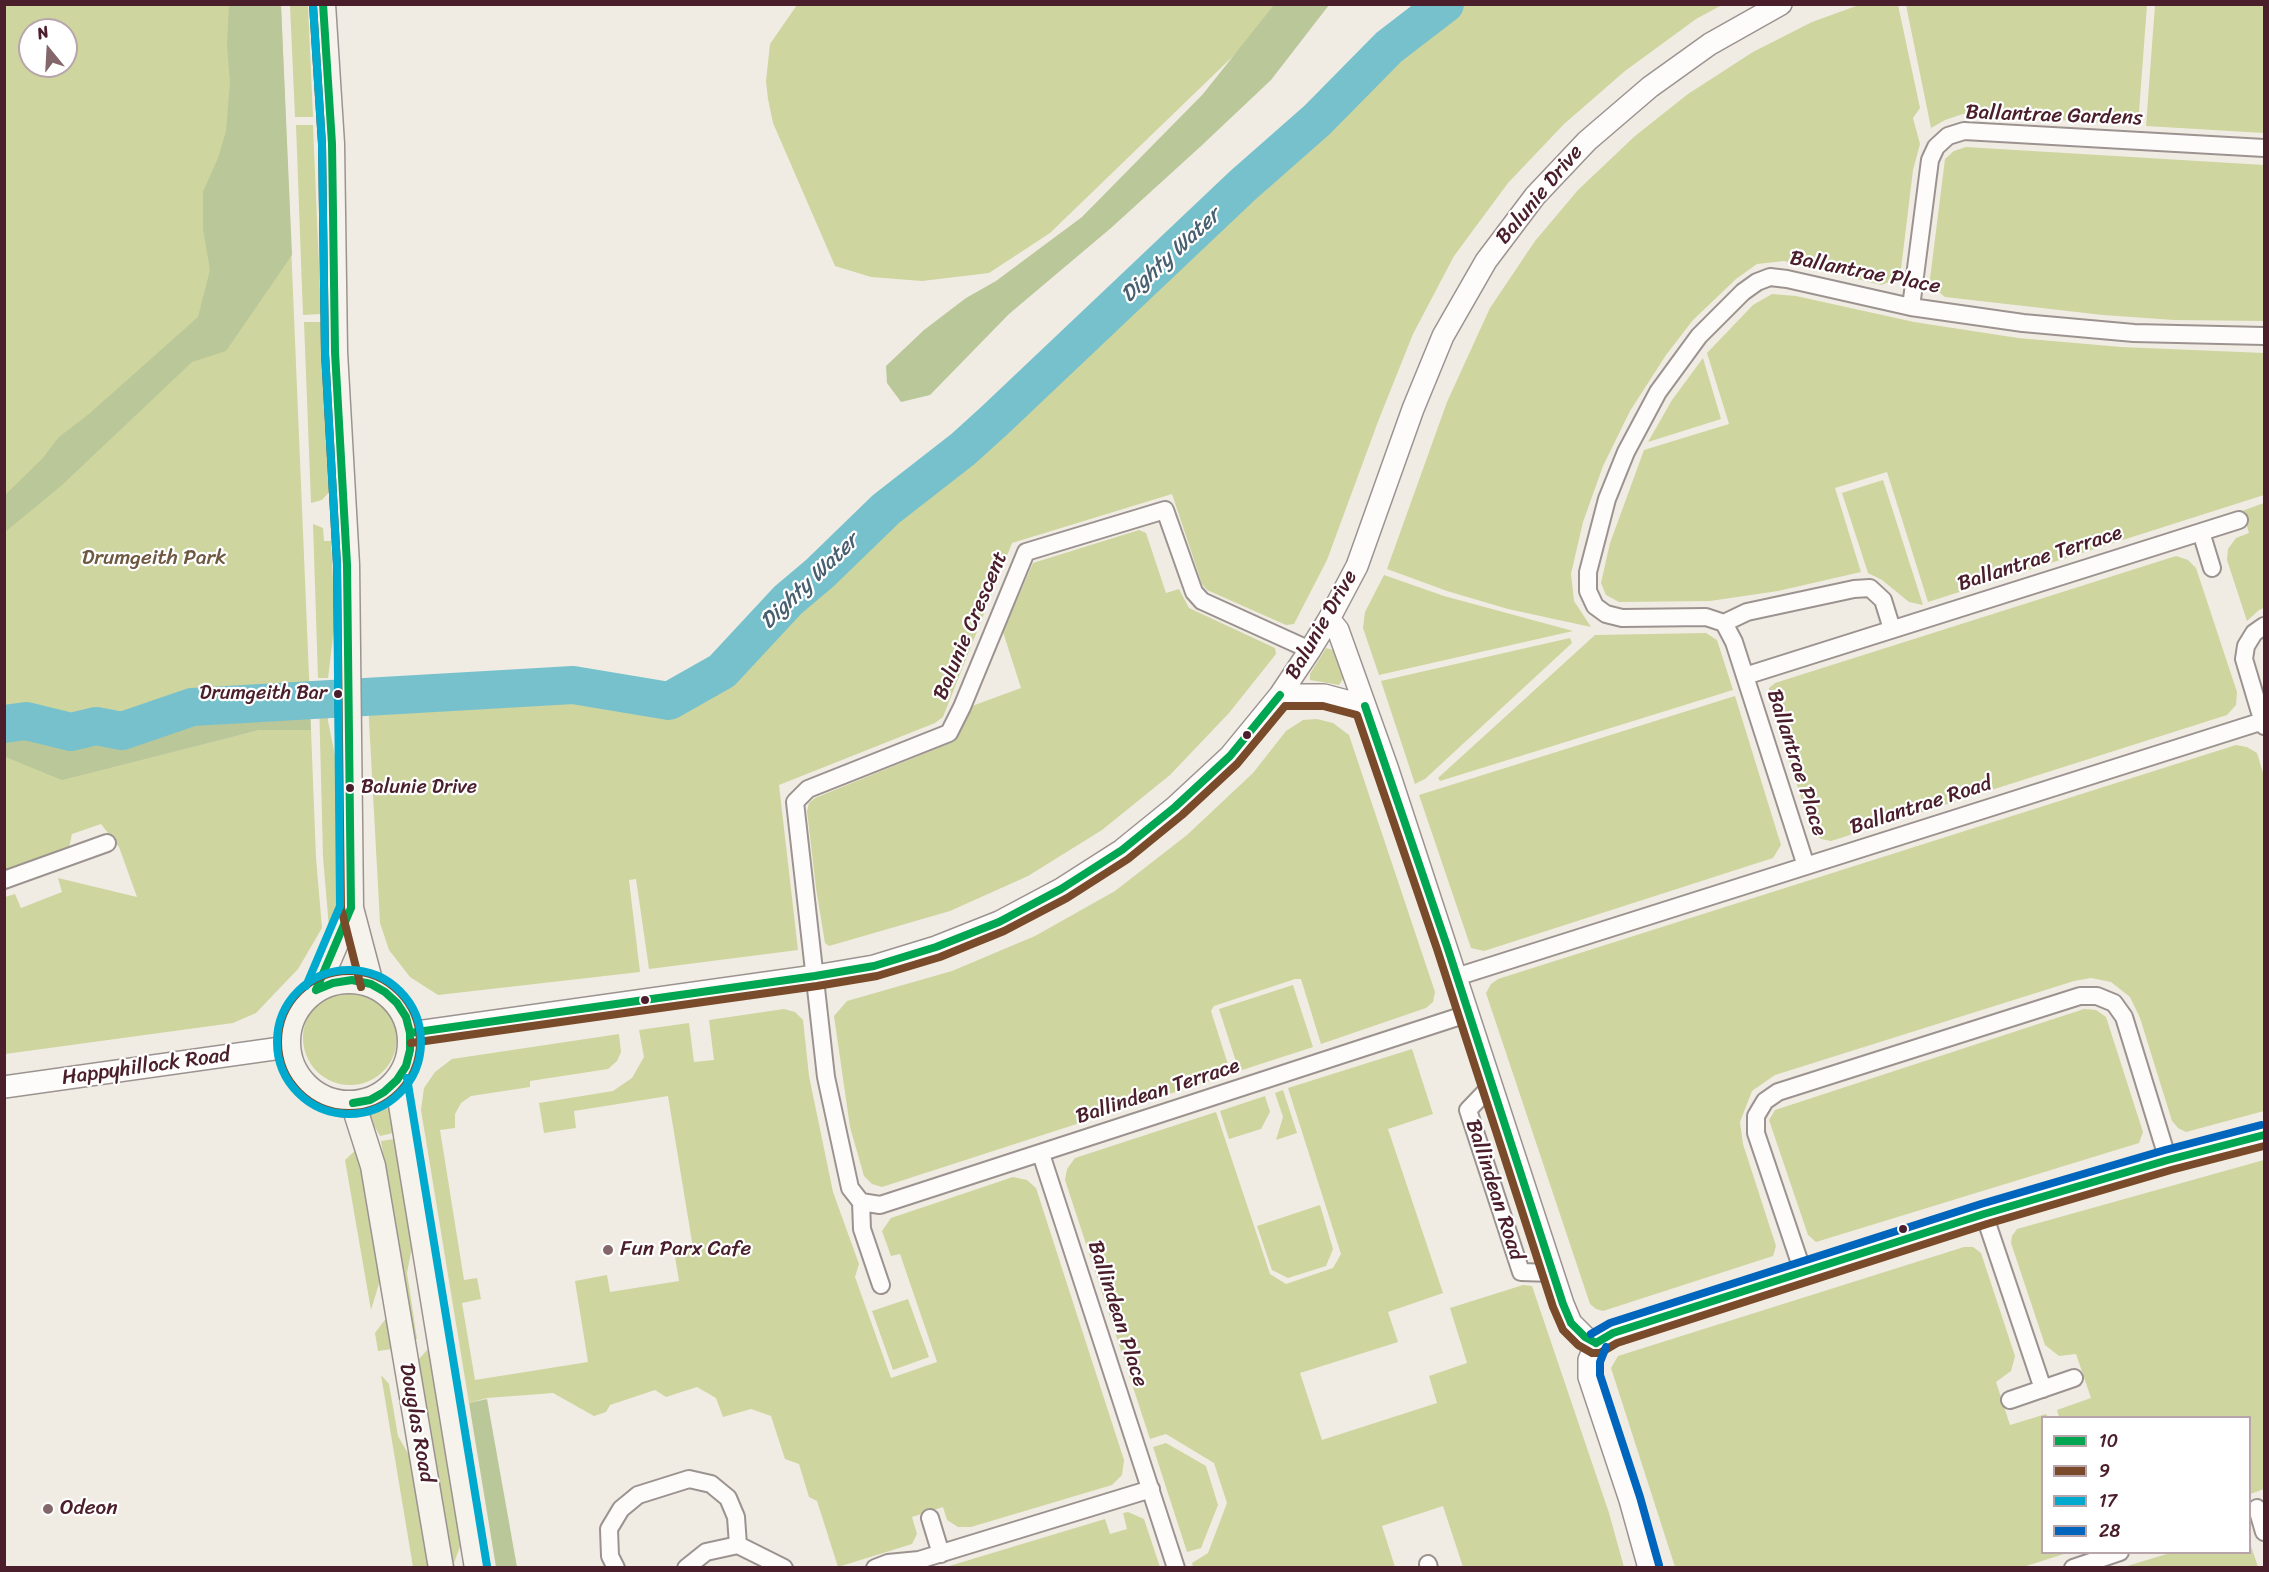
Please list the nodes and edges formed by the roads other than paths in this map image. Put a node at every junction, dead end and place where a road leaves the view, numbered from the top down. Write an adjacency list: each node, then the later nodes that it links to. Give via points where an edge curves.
1 (323, 4): 21 (main road, via 346,538)
2 (1781, 4): 9 (street, Balunie Drive, via 1710,44 1650,87 1596,134 1535,196 1486,261 1443,336 1357,566)
3 (2265, 148): 4 (street, Ballantrae Gardens, via 1964,131 1948,136 1930,160)
4 (1911, 307): 5 (street, Ballantrae Place, via 2134,333); 10 (street, Ballantrae Place, via 1770,277 1743,292 1699,336 1658,392 1607,498 1588,572 1588,591 1595,606 1606,615 1706,618)
5 (2265, 336)
6 (2239, 520): 7 (street, Ballantrae Terrace)
7 (2201, 532): 8 (street); 12 (street, Ballantrae Terrace)
8 (2212, 568)
9 (1329, 619): 13 (street, Balunie Drive); 16 (street, Ballindean Road, via 1338,630)
10 (1724, 623): 12 (street, via 1747,612 1870,588 1883,600); 14 (street, Ballantrae Place)
11 (2265, 626): 17 (street, via 2254,633 2244,659)
12 (1893, 629): 14 (street, Ballantrae Terrace)
13 (1310, 650): 15 (street, Balunie Drive); 22 (street, Balunie Crescent, via 1202,601 1194,592 1165,510 1026,552 949,733 808,789 795,802)
14 (1745, 676): 19 (street, Ballantrae Place)
15 (1280, 695): 16 (street, via 1324,695); 22 (street, Balunie Drive, via 1230,756 1175,807 1122,850 1061,889 999,922 936,947 874,966)
16 (1365, 706): 23 (street, Ballindean Road)
17 (2264, 724): 19 (street, Ballantrae Road)
18 (106, 843): 20 (street)
19 (1806, 866): 23 (street, Ballantrae Road)
20 (4, 880)
21 (351, 908): 24 (main road); 25 (main road)
22 (815, 976): 27 (street, Balunie Drive); 36 (street, via 826,1077 838,1141 850,1188)
23 (1456, 977): 26 (street, Ballindean Road)
24 (371, 984): 25 (main road, via 352,980); 27 (main road, via 397,1003)
25 (316, 990): 28 (main road, via 294,1015)
26 (1467, 1014): 30 (street, Ballindean Road); 34 (street, Ballindean Terrace)
27 (410, 1033): 29 (main road, via 406,1066)
28 (288, 1047): 31 (street, Happyhillock Road); 32 (main road, via 295,1070 309,1088 330,1100)
29 (397, 1080): 32 (main road, via 369,1100); 53 (main road, Douglas Road)
30 (1491, 1086): 39 (street, Ballindean Road); 39 (street, Ballindean Road, via 1468,1110 1521,1272)
31 (4, 1087)
32 (353, 1103): 52 (main road, Douglas Road, via 374,1166)
33 (2265, 1135): 35 (street)
34 (1041, 1154): 36 (street, Ballindean Terrace, via 880,1205); 45 (street, Ballindean Place)
35 (2168, 1160): 37 (street); 38 (street, via 2124,1017 2114,1003 2097,996 2080,996 1778,1092 1765,1101 1756,1116 1756,1133)
36 (861, 1202): 40 (street, via 862,1229)
37 (1984, 1214): 38 (street); 43 (street)
38 (1803, 1272): 41 (street, via 1613,1332)
39 (1553, 1273): 41 (street, Ballindean Road, via 1571,1323)
40 (881, 1285)
41 (1596, 1343): 59 (street, via 1589,1360 1589,1377)
42 (2074, 1378): 43 (street)
43 (2043, 1389): 44 (street)
44 (2010, 1400)
45 (1151, 1489): 50 (street); 58 (street, Ballindean Place)
46 (2257, 1508): 48 (street)
47 (930, 1518): 50 (street)
48 (2265, 1532)
49 (738, 1545): 54 (street, via 736,1517 728,1498 711,1484 689,1479 638,1495 621,1509 609,1529 610,1556); 55 (street, via 706,1552); 56 (street)
50 (941, 1554): 57 (street)
51 (2114, 1554): 60 (street)
52 (441, 1568)
53 (477, 1568)
54 (616, 1568)
55 (686, 1568)
56 (784, 1568)
57 (875, 1568)
58 (1176, 1568)
59 (1649, 1568)
60 (2073, 1568)

